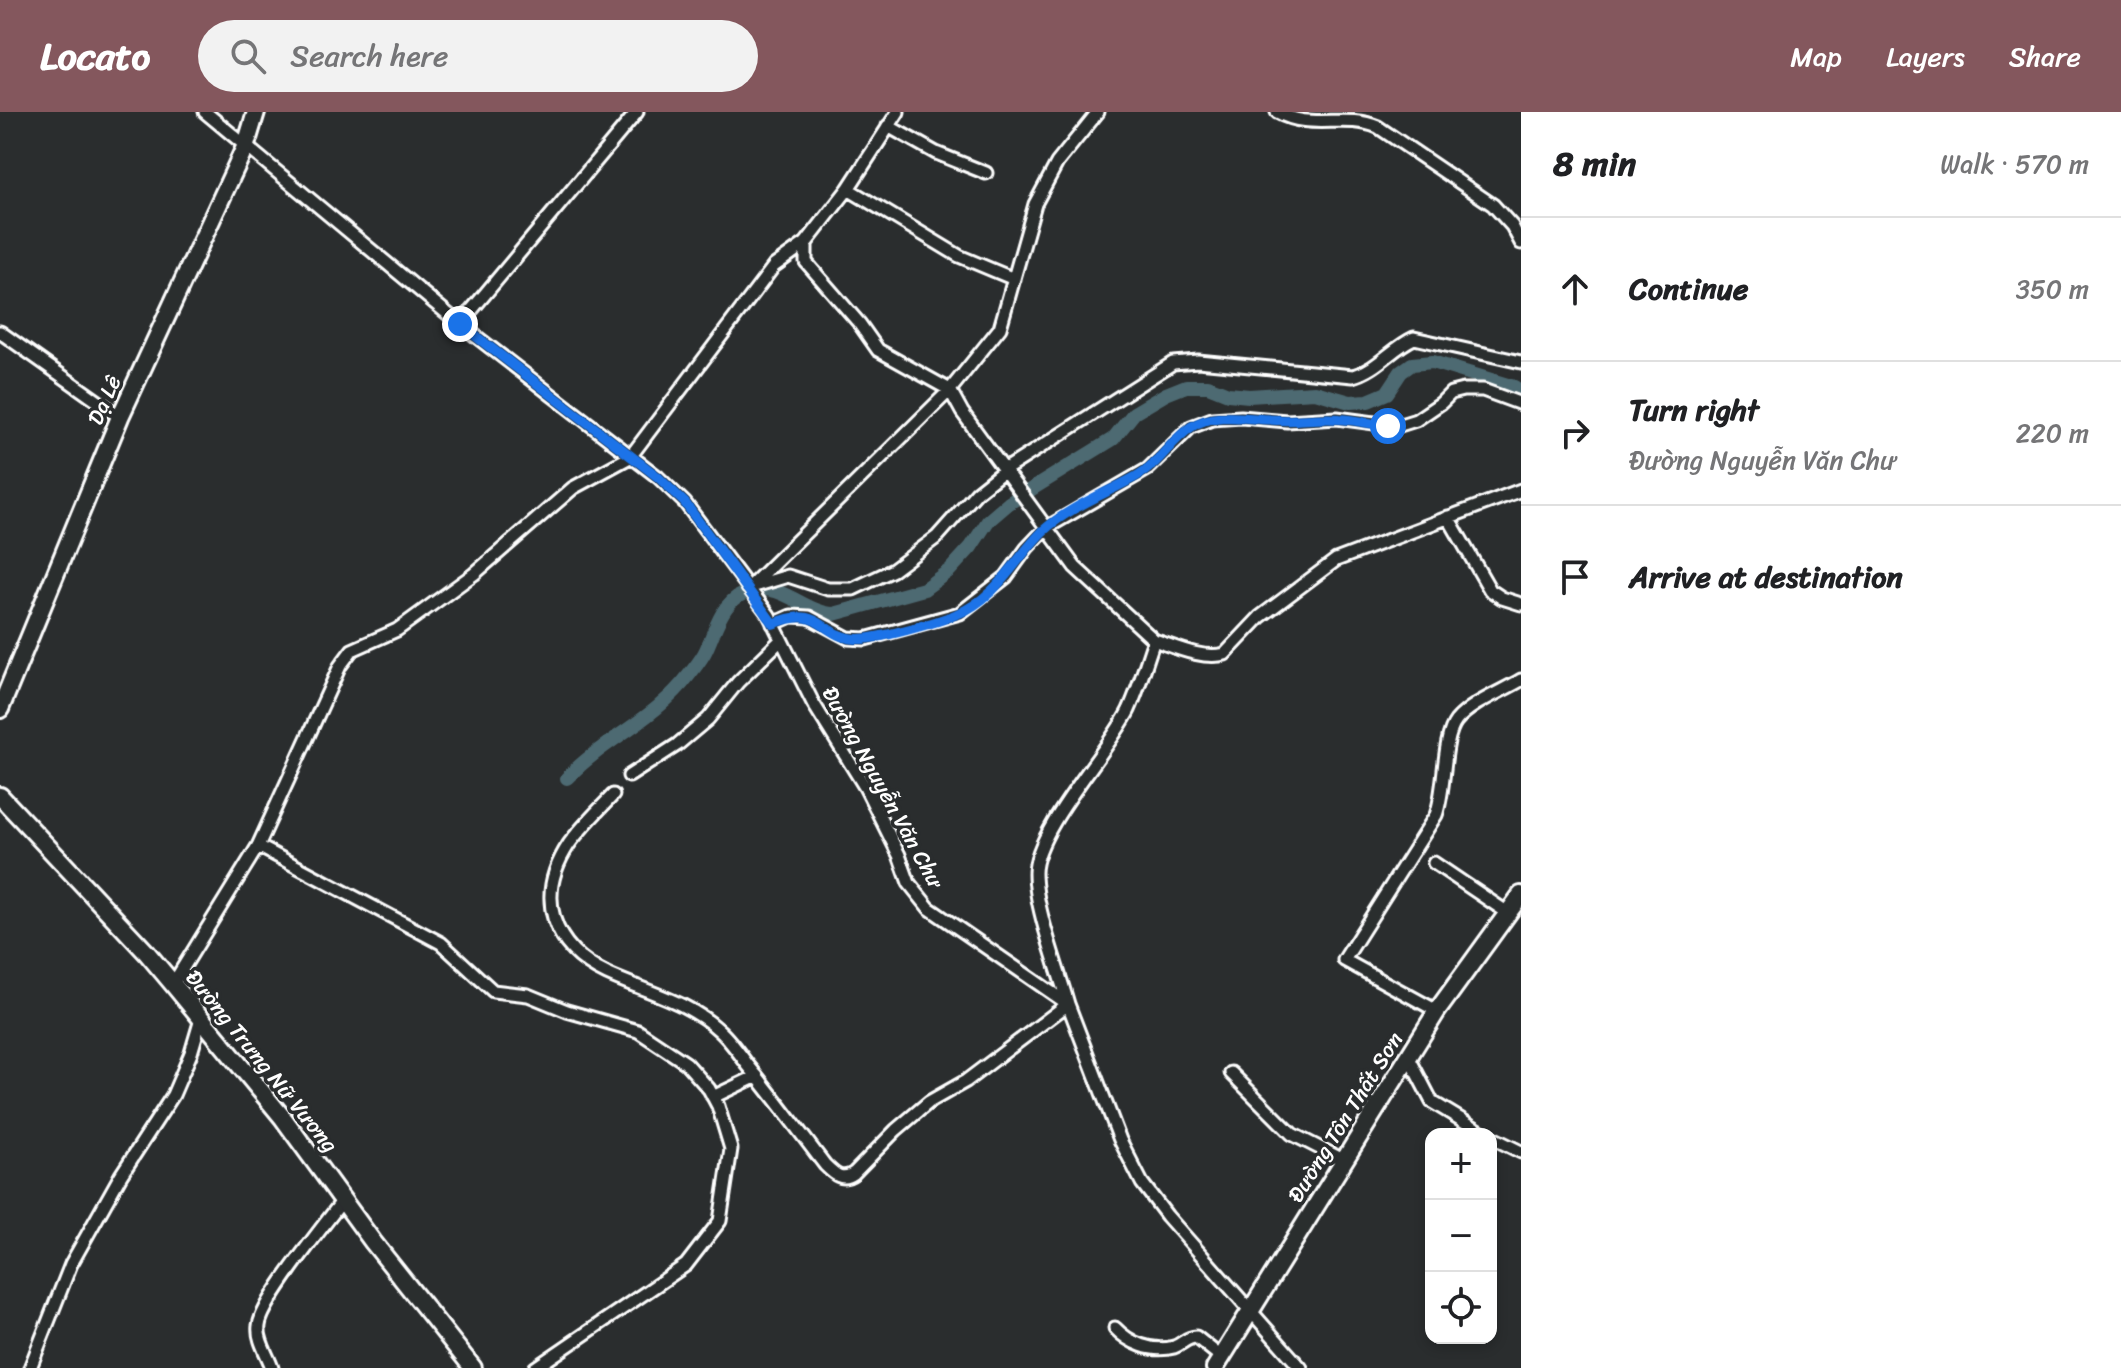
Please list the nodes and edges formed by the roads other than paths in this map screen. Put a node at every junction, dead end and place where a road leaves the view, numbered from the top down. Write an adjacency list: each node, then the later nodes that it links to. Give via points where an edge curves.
1 (205, 112): 8 (street)
2 (256, 112): 8 (street, Dạ Lê)
3 (637, 112): 14 (street)
4 (898, 112): 7 (street)
5 (1098, 112): 13 (street, via 1057,163 1035,204)
6 (1277, 112): 12 (street, via 1305,123 1356,121 1378,127 1493,205)
7 (888, 126): 9 (street); 10 (street)
8 (246, 145): 14 (street); 19 (street, Dạ Lê)
9 (986, 173)
10 (848, 189): 11 (street); 13 (street, via 959,256)
11 (806, 243): 17 (street, via 806,262 878,350); 20 (street, via 774,266)
12 (1521, 243)
13 (1014, 279): 17 (street, via 1000,328)
14 (460, 324): 20 (street)
15 (0, 332): 19 (street)
16 (1521, 362): 21 (street, via 1414,338 1367,372 1353,376 1173,363)
17 (950, 390): 21 (street); 25 (street)
18 (1521, 404): 24 (street, via 1483,390 1463,390 1397,426 1337,418 1212,419 1191,427 1148,469)
19 (120, 417): 31 (street, Dạ Lê)
20 (630, 457): 25 (street, via 685,503); 35 (street, via 573,488 474,574 397,630 352,650)
21 (1006, 471): 24 (street); 25 (street, via 977,492 937,537 880,577 853,589 828,589 788,576)
22 (1521, 490): 23 (street)
23 (1448, 517): 26 (street, via 1490,590); 28 (street, via 1336,560 1260,617 1225,654 1200,654)
24 (1046, 528): 27 (street, via 1000,583 949,617 857,639 809,617); 28 (street, via 1075,567)
25 (752, 592): 27 (street, Đường Nguyễn Văn Chư)
26 (1521, 604)
27 (771, 619): 29 (street, Đường Nguyễn Văn Chư)
28 (1154, 640): 40 (street, via 1129,710 1055,820 1037,858 1037,894)
29 (780, 641): 32 (street, via 692,733); 40 (street, Đường Nguyễn Văn Chư, via 865,787 909,883 929,908)
30 (1521, 680): 41 (street, via 1465,712 1451,728 1436,815 1344,960)
31 (0, 709)
32 (629, 776)
33 (613, 795): 45 (street, via 567,848 551,901 556,927 590,965 680,1003 721,1031)
34 (0, 796): 39 (street, Đường Trưng Nữ Vương)
35 (258, 846): 39 (street); 46 (street, via 441,943 493,991 528,995 638,1031 686,1063)
36 (1434, 863): 38 (street)
37 (1521, 895): 38 (street, Đường Tôn Thất Sơn)
38 (1508, 913): 41 (street, Đường Tôn Thất Sơn)
39 (173, 984): 42 (street, Đường Trưng Nữ Vương)
40 (1068, 1004): 45 (street, via 966,1081 929,1102 847,1178 825,1165); 52 (street, via 1142,1183)
41 (1437, 1011): 43 (street, Đường Tôn Thất Sơn)
42 (201, 1019): 51 (street, Đường Trưng Nữ Vương); 55 (street, via 173,1095 71,1264)
43 (1408, 1056): 47 (street, via 1432,1102); 50 (street, Đường Tôn Thất Sơn)
44 (1231, 1073): 50 (street, via 1292,1134)
45 (752, 1078): 46 (street)
46 (718, 1095): 58 (street, via 731,1149 720,1221 686,1265)
47 (1475, 1128)
48 (1497, 1140): 49 (street)
49 (1521, 1152)
50 (1343, 1160): 52 (street, Đường Tôn Thất Sơn)
51 (343, 1200): 56 (street, via 260,1319 260,1338); 57 (street, Đường Trưng Nữ Vương)
52 (1251, 1309): 54 (street, Đường Tôn Thất Sơn); 59 (street)
53 (1115, 1328): 54 (street, via 1131,1342 1150,1347 1174,1347 1196,1337)
54 (1218, 1363)
55 (30, 1368)
56 (272, 1368)
57 (473, 1368)
58 (535, 1368)
59 (1301, 1368)

